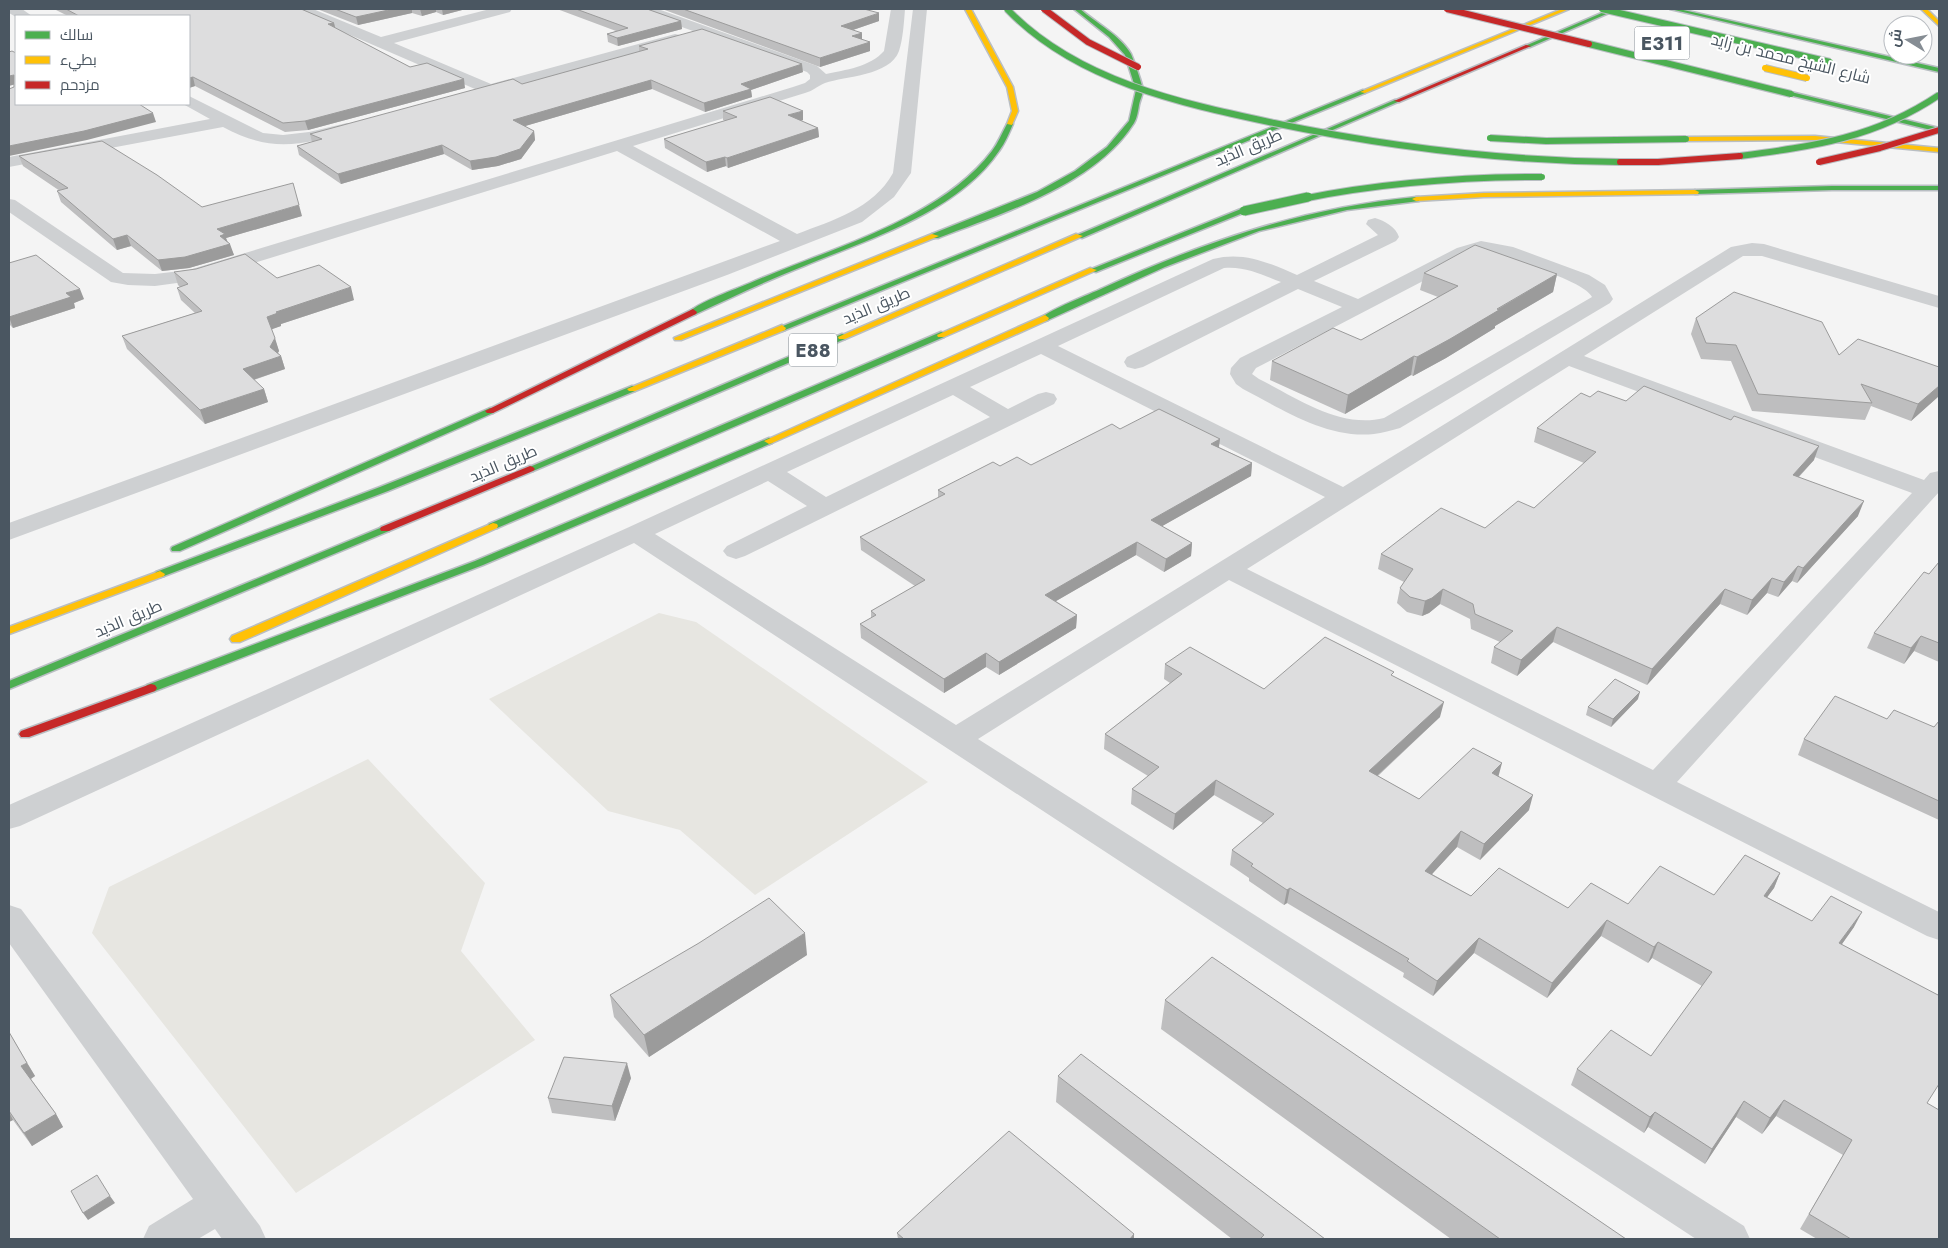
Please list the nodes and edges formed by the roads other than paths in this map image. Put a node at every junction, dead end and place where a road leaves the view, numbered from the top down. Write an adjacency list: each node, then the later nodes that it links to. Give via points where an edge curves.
1 (302, 9): 20 (street)
2 (505, 9): 20 (street)
3 (645, 9): 19 (street)
4 (898, 9): 26 (street, via 888,57 873,66)
5 (920, 9): 47 (street, via 902,172 897,184 887,196 855,218)
6 (968, 9): 58 (highway, via 1010,88 1015,111 1006,137 990,161 958,189 866,239 704,307)
7 (1008, 9): 28 (highway, bridge, via 1036,36 1066,54 1152,91 1208,108 1357,140 1526,159 1613,163 1760,155 1821,145 1872,131 1912,114)
8 (1044, 9): 24 (highway, bridge, via 1082,39)
9 (1077, 9): 51 (highway, via 1112,38 1127,54 1137,72 1141,91 1137,110 1127,130 1108,151 1047,191)
10 (1447, 9): 37 (highway, bridge)
11 (1566, 9): 71 (highway, طريق الذيد / E88, via 366,496)
12 (1602, 9): 21 (highway, شارع الشيخ محمد بن زايد / E311, bridge)
13 (1615, 9): 74 (highway, طريق الذيد / E88, via 600,440)
14 (1673, 9): 23 (highway)
15 (1924, 9): 17 (highway)
16 (1528, 11): 18 (highway)
17 (1939, 24)
18 (1595, 27)
19 (703, 30): 26 (street, via 812,68 818,74); 27 (street)
20 (380, 42): 27 (street)
21 (1834, 63)
22 (1749, 64): 25 (highway, شارع الشيخ محمد بن زايد, bridge)
23 (1939, 70)
24 (1150, 72)
25 (1811, 79)
26 (818, 80): 39 (street, via 811,86)
27 (489, 89): 29 (street)
28 (1939, 94)
29 (462, 96)
30 (1901, 101): 33 (highway)
31 (190, 102): 34 (street)
32 (1285, 109): 36 (highway)
33 (1939, 110)
34 (227, 121): 35 (street, via 260,138 283,140 309,138); 41 (street)
35 (361, 124)
36 (1370, 124)
37 (1939, 130): 42 (highway, bridge, via 1861,154)
38 (1482, 137): 40 (highway, bridge, via 1546,141 1815,138)
39 (618, 145): 45 (street, via 192,276 165,281 139,282 118,278); 47 (street)
40 (1939, 150)
41 (9, 162)
42 (1809, 164)
43 (1556, 177): 72 (highway, bridge, via 1477,176 1395,182 1316,193 1244,211 1152,246 682,445)
44 (1939, 188): 73 (highway, via 1814,187 1472,195 1366,205 1269,225 1184,256 545,537 228,661 21,736)
45 (9, 204)
46 (1375, 224): 48 (street, via 1389,237)
47 (795, 241): 64 (street, via 457,369)
48 (1300, 282): 50 (street); 52 (street, via 1253,264 1227,261); 55 (street)
49 (1939, 302): 53 (street, via 1777,253 1743,249)
50 (1358, 306): 50 (street, via 1464,252 1482,247 1506,250 1582,279 1594,285 1603,299 1380,428 1346,427 1330,422 1244,379 1242,368 1248,363)
51 (666, 342)
52 (1042, 346): 56 (street); 62 (street)
53 (1568, 358): 61 (street); 62 (street)
54 (621, 360): 58 (highway)
55 (1135, 362)
56 (953, 386): 59 (street); 60 (street)
57 (1046, 399): 59 (street)
58 (495, 409): 67 (highway)
59 (1008, 418): 63 (street)
60 (768, 471): 63 (street); 65 (street)
61 (1933, 484): 76 (street)
62 (1344, 497): 68 (street)
63 (825, 507): 66 (street)
64 (9, 532)
65 (636, 533): 75 (street); 77 (street)
66 (736, 551)
67 (162, 556)
68 (1227, 569): 75 (street); 76 (street)
69 (81, 592): 70 (highway)
70 (9, 623)
71 (9, 631)
72 (224, 644)
73 (179, 665)
74 (9, 685)
75 (956, 739): 83 (street)
76 (1657, 785): 79 (street)
77 (9, 818)
78 (9, 918): 80 (street)
79 (1939, 927)
80 (220, 1204): 81 (street); 82 (street)
81 (164, 1239)
82 (246, 1239)
83 (1730, 1239)

